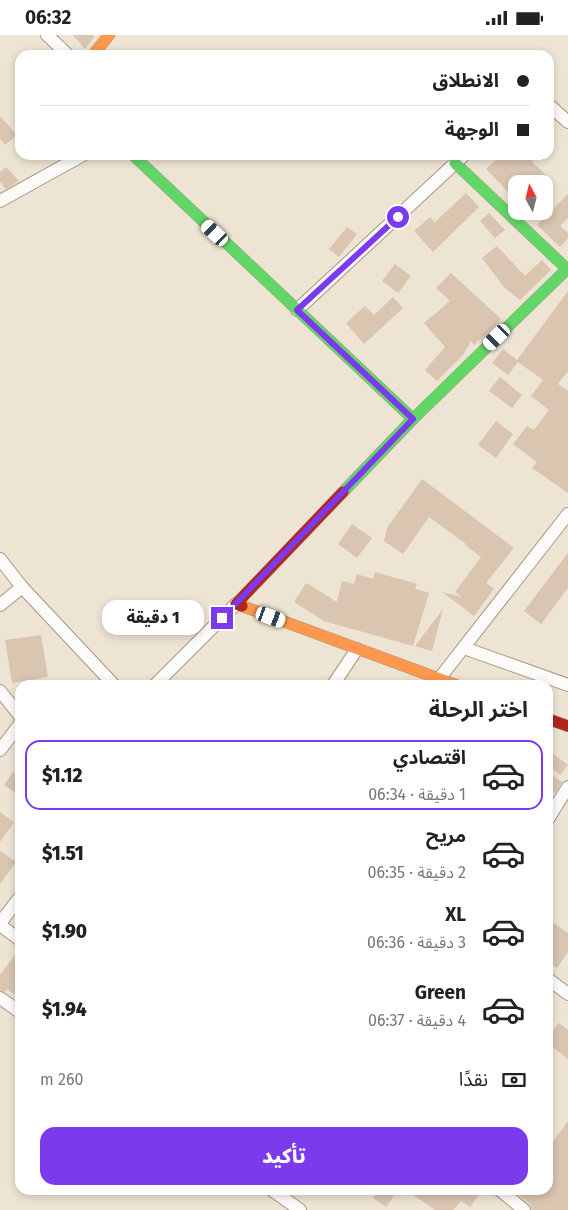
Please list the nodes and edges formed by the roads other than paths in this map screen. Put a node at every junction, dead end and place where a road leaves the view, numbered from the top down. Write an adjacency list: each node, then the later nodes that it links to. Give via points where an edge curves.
1 (47, 35): 3 (street)
2 (109, 35): 4 (street)
3 (63, 50)
4 (97, 50)
5 (554, 109): 6 (street)
6 (568, 122)
7 (74, 160): 11 (street)
8 (138, 160): 13 (street)
9 (458, 160): 13 (street)
10 (460, 160): 12 (street)
11 (0, 201)
12 (568, 269): 14 (street)
13 (297, 310): 14 (street)
14 (413, 419): 18 (street)
15 (568, 514): 20 (street)
16 (0, 559): 17 (street)
17 (22, 587): 19 (street); 22 (street)
18 (236, 604): 21 (street); 23 (street)
19 (0, 605)
20 (464, 648): 26 (street); 27 (street)
21 (357, 649): 24 (street); 25 (street)
22 (109, 680)
23 (160, 680)
24 (336, 680)
25 (432, 680)
26 (439, 680)
27 (568, 685)
28 (0, 691): 29 (street)
29 (15, 709)
30 (553, 721): 31 (street)
31 (568, 726)
32 (15, 730): 33 (street)
33 (0, 750)
34 (568, 787): 35 (street)
35 (553, 811)
36 (15, 904): 37 (street)
37 (0, 924): 38 (street)
38 (15, 936)
39 (553, 985): 40 (street)
40 (568, 994)
41 (0, 998): 42 (street)
42 (15, 1008)
43 (279, 1195): 45 (street)
44 (506, 1195): 46 (street)
45 (300, 1210)
46 (524, 1210)

